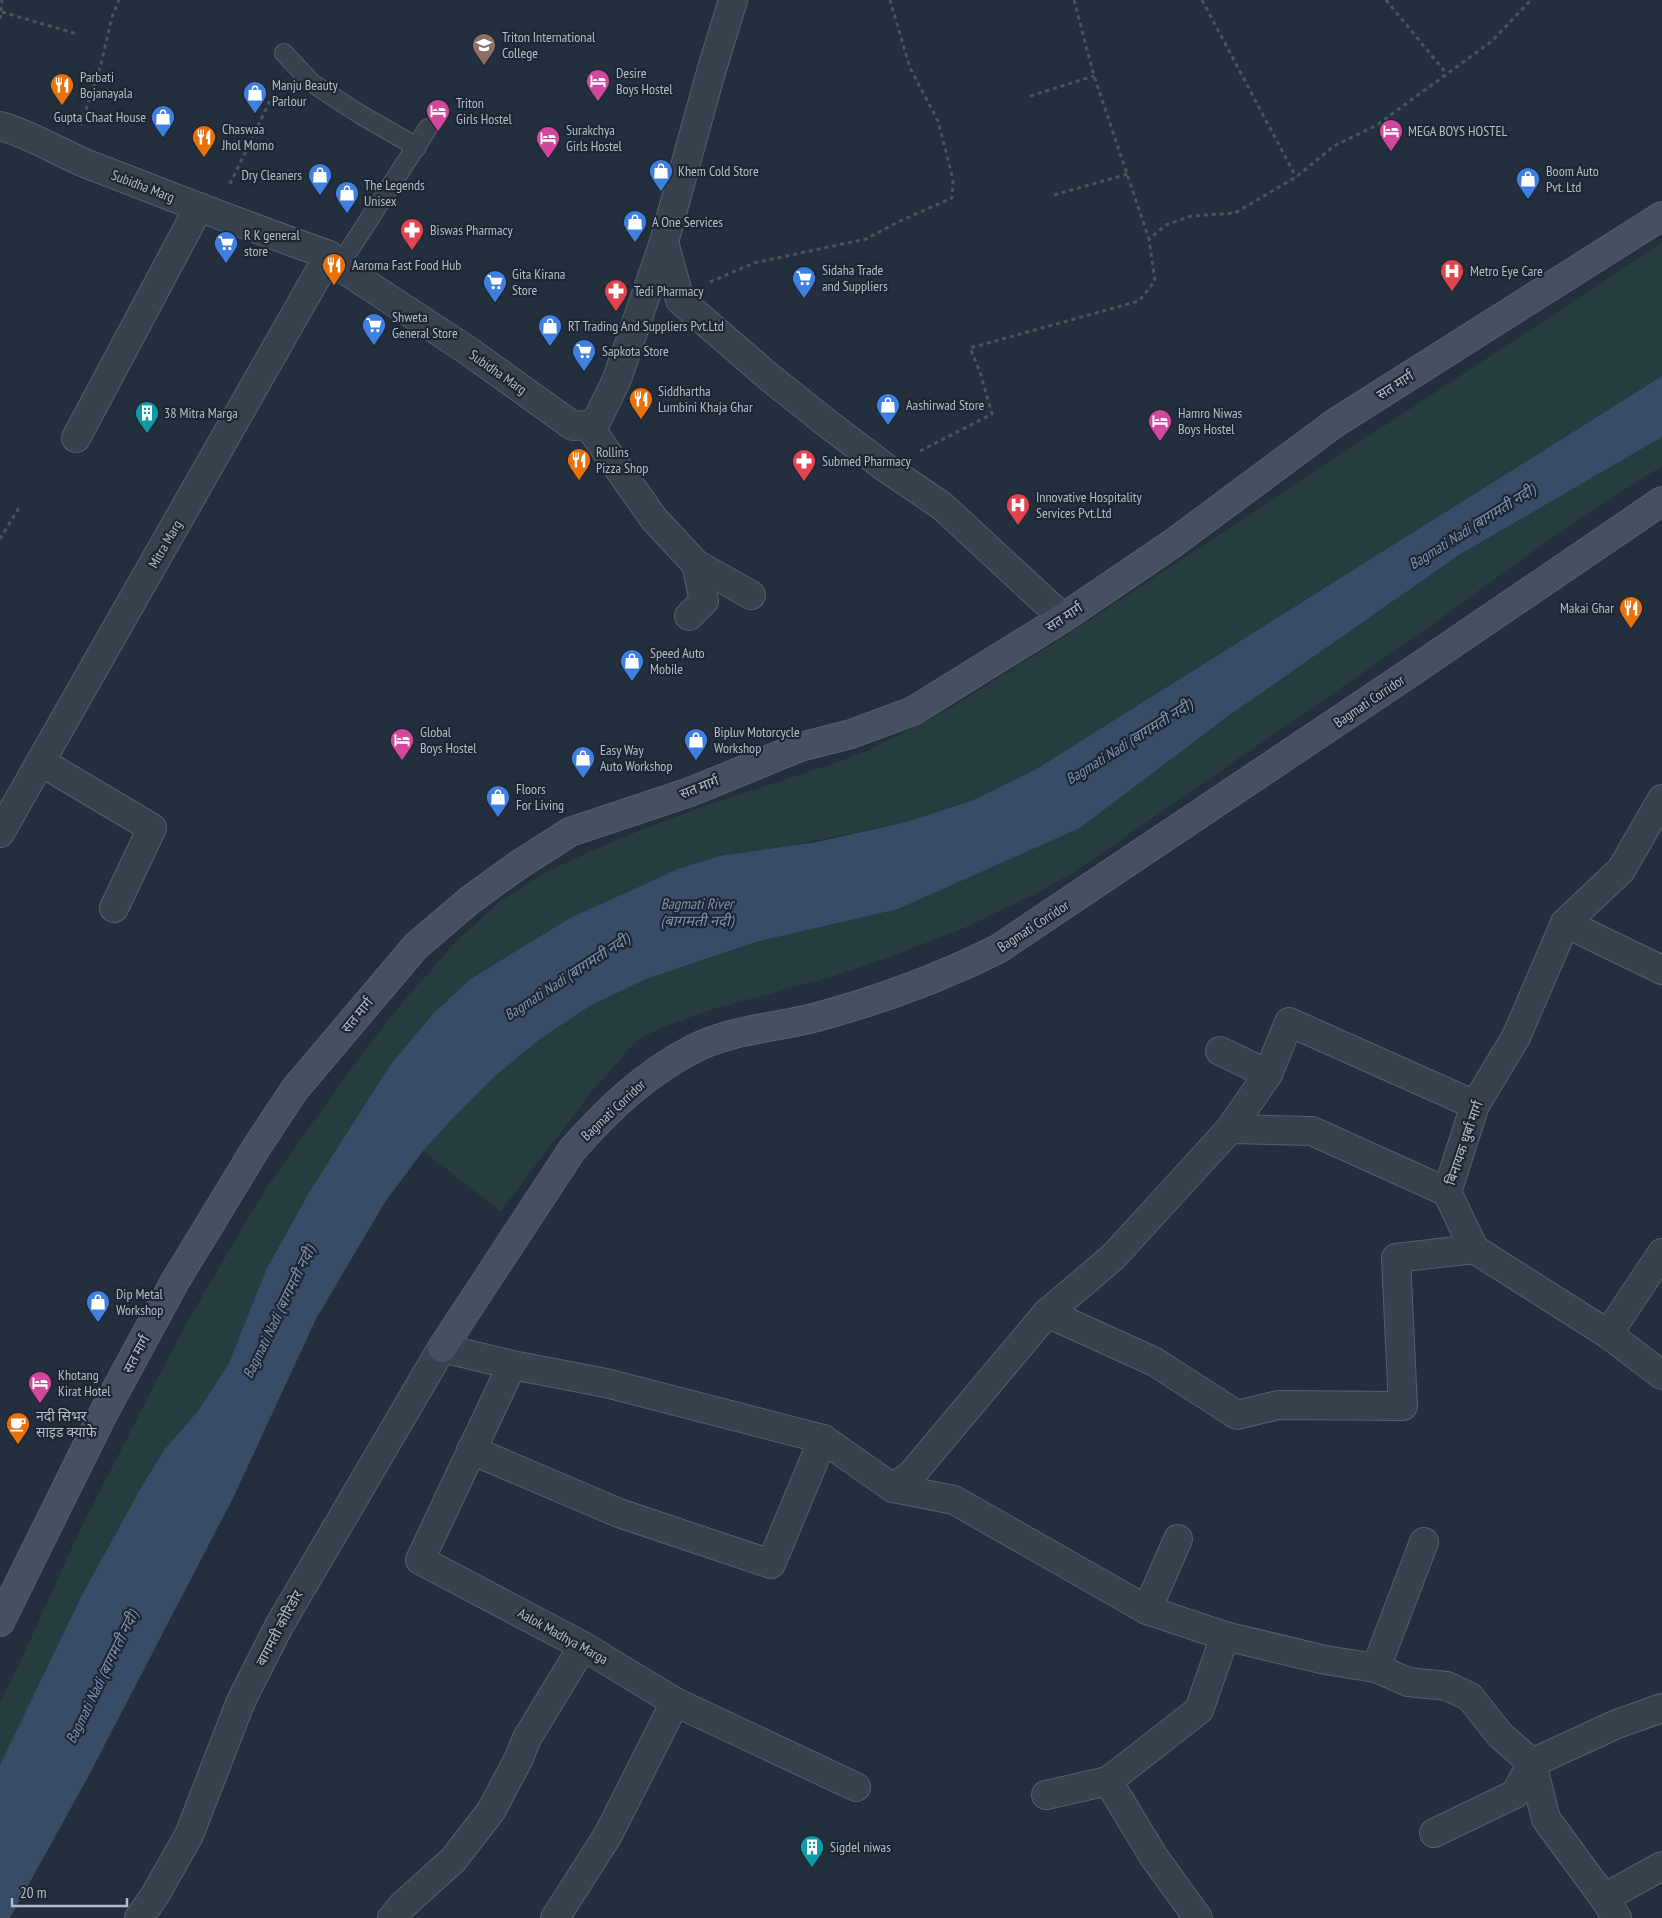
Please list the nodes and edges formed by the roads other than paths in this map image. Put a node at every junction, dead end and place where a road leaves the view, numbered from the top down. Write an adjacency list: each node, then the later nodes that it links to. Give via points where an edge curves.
1 (733, 0): 8 (street)
2 (284, 53): 5 (lane, via 312,83)
3 (0, 126): 6 (street, Subidha Marg)
4 (428, 128): 5 (lane)
5 (417, 148): 9 (lane)
6 (207, 211): 9 (street, Subidha Marg); 11 (street)
7 (1662, 216): 16 (main road, सत मार्ग, via 1334,423 1172,544)
8 (664, 242): 10 (street, via 617,378 597,420); 16 (street, via 680,300 769,377 886,468 942,506)
9 (334, 260): 10 (street, Subidha Marg, via 573,426); 17 (street, Mitra Marg)
10 (588, 425): 13 (street, via 654,519)
11 (76, 438)
12 (1662, 500): 32 (main road, Bagmati Corridor, via 998,950 891,995 817,1017 713,1040 660,1068 627,1092 572,1150)
13 (696, 564): 14 (street); 15 (street, via 704,601)
14 (751, 595)
15 (689, 616)
16 (1063, 618): 41 (main road, सत मार्ग, via 913,711 852,734 800,747 690,792 570,832 470,900 416,946 296,1089 256,1148 174,1283 109,1403)
17 (41, 762): 19 (street, Mitra Marg); 20 (street, via 152,828)
18 (1662, 799): 21 (street, बिनायक धुर्बा मार्ग, via 1621,870)
19 (0, 833)
20 (114, 908)
21 (1565, 923): 22 (street); 25 (street, बिनायक धुर्बा मार्ग, via 1516,1037)
22 (1662, 970)
23 (1220, 1050): 24 (street)
24 (1268, 1074): 25 (street, via 1289,1022); 26 (street)
25 (1475, 1105): 27 (street, बिनायक धुर्बा मार्ग)
26 (1230, 1129): 27 (street, via 1312,1131); 30 (street, via 1113,1257)
27 (1447, 1192): 28 (street, बिनायक धुर्बा मार्ग)
28 (1474, 1249): 30 (street, via 1396,1258 1403,1406 1278,1405 1237,1415 1155,1362); 31 (street)
29 (1662, 1253): 31 (street)
30 (1047, 1313): 37 (street, via 912,1474)
31 (1608, 1334): 34 (street)
32 (442, 1348): 33 (street); 54 (street, बागमती कोरिडोर, via 279,1626 241,1701 189,1835)
33 (512, 1365): 35 (street, via 606,1383); 36 (street, Aalok Madhya Marga)
34 (1662, 1375)
35 (823, 1439): 36 (street, via 771,1564 619,1513); 37 (street)
36 (471, 1450): 43 (street, Aalok Madhya Marga, via 420,1560)
37 (893, 1488): 40 (street, via 954,1500)
38 (1178, 1539): 40 (street)
39 (1424, 1542): 44 (street)
40 (1147, 1610): 42 (street)
41 (0, 1622)
42 (1225, 1636): 44 (street, via 1325,1660); 48 (street, via 1199,1710)
43 (583, 1646): 45 (street, Aalok Madhya Marga); 55 (street, via 527,1738 491,1811 453,1860)
44 (1376, 1668): 47 (street, via 1408,1682 1447,1686 1470,1697 1500,1735)
45 (675, 1702): 49 (street, Aalok Madhya Marga); 56 (street, via 608,1836)
46 (1662, 1708): 47 (street, via 1617,1724)
47 (1532, 1763): 51 (street, via 1515,1794); 53 (street, via 1546,1819)
48 (1108, 1781): 50 (street); 57 (street, via 1154,1857)
49 (856, 1787)
50 (1046, 1795)
51 (1434, 1833)
52 (1662, 1866): 53 (street)
53 (1611, 1908)
54 (139, 1918)
55 (392, 1918)
56 (555, 1918)
57 (1198, 1918)

